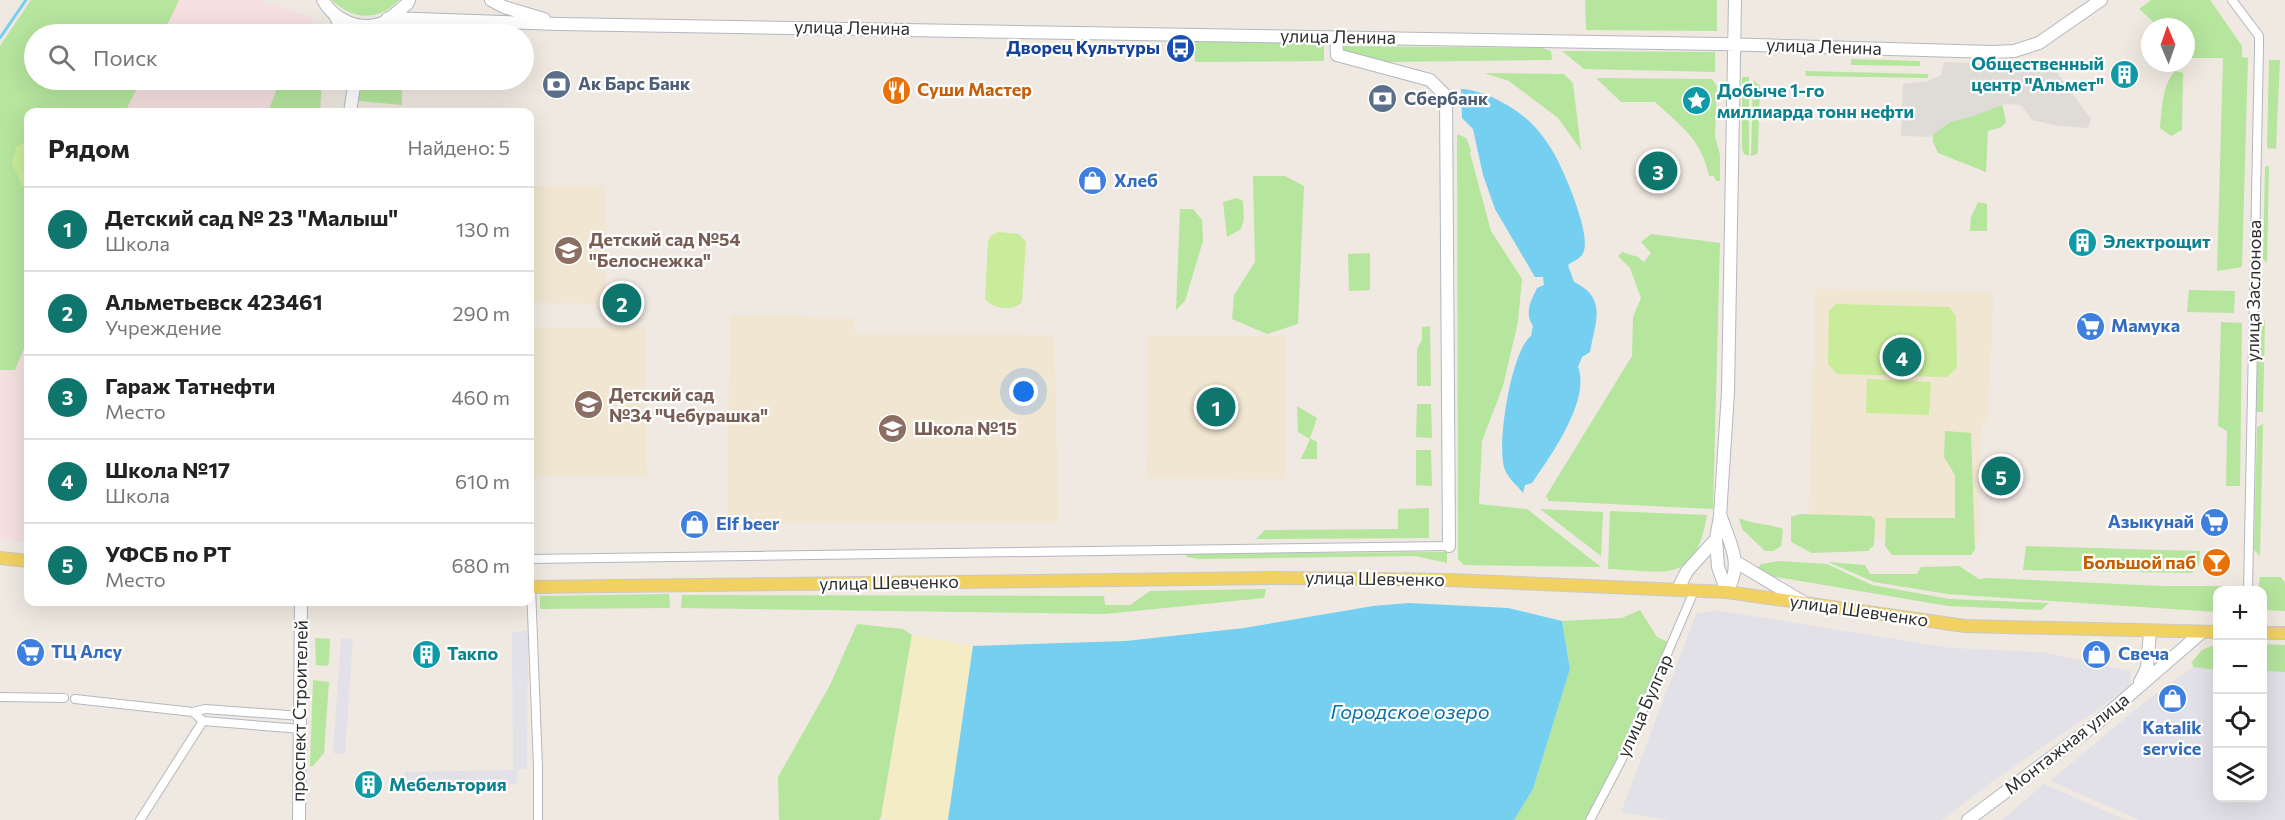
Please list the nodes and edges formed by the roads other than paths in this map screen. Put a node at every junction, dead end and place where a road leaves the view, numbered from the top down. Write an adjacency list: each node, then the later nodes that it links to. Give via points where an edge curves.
1 (323, 0): 7 (street)
2 (409, 0): 10 (street)
3 (491, 0): 12 (street, улица Ленина)
4 (1735, 0): 14 (street)
5 (2101, 0): 14 (street, улица Ленина, via 2039,42 2014,51)
6 (2232, 0): 26 (street, улица Заслонова, via 2259,36)
7 (334, 14): 8 (street); 9 (street, улица Ленина)
8 (339, 24)
9 (356, 24)
10 (383, 24)
11 (534, 24): 12 (street, улица Ленина)
12 (560, 24): 13 (street, улица Ленина)
13 (1336, 37): 14 (street, улица Ленина); 21 (street, via 1337,56 1430,80 1446,96)
14 (1735, 44): 19 (street, via 1728,392)
15 (351, 90): 17 (street)
16 (353, 90): 18 (street)
17 (350, 108)
18 (351, 108)
19 (1720, 516): 20 (street); 25 (street)
20 (1716, 539): 28 (street, via 1687,571); 30 (street, via 1718,567)
21 (1449, 546): 23 (street)
22 (0, 558): 24 (main road)
23 (534, 558)
24 (24, 561)
25 (1736, 562): 30 (street, via 1735,576); 31 (street)
26 (2247, 586)
27 (534, 587): 28 (main road, улица Шевченко, via 1278,578 1461,580)
28 (1678, 589): 29 (main road, улица Шевченко)
29 (1695, 589): 30 (main road, улица Шевченко); 49 (street, улица Булгар, via 1621,761)
30 (1727, 592): 31 (main road, улица Шевченко)
31 (1804, 603): 34 (main road, улица Шевченко, via 1965,626)
32 (302, 606): 45 (street, проспект Строителей)
33 (531, 606): 48 (street)
34 (2150, 631): 35 (main road, улица Шевченко); 39 (street, Монтажная улица, via 2147,668)
35 (2202, 632): 36 (main road, улица Шевченко); 39 (street, Монтажная улица)
36 (2213, 632)
37 (2267, 633): 38 (main road)
38 (2285, 633)
39 (2137, 689): 50 (street, Монтажная улица)
40 (0, 698): 41 (street)
41 (64, 698)
42 (75, 699): 43 (street)
43 (193, 712): 44 (street); 45 (street, via 205,709)
44 (203, 720): 45 (street); 46 (street)
45 (301, 723): 47 (street, проспект Строителей)
46 (140, 820)
47 (299, 820)
48 (538, 820)
49 (1590, 820)
50 (1968, 820)

